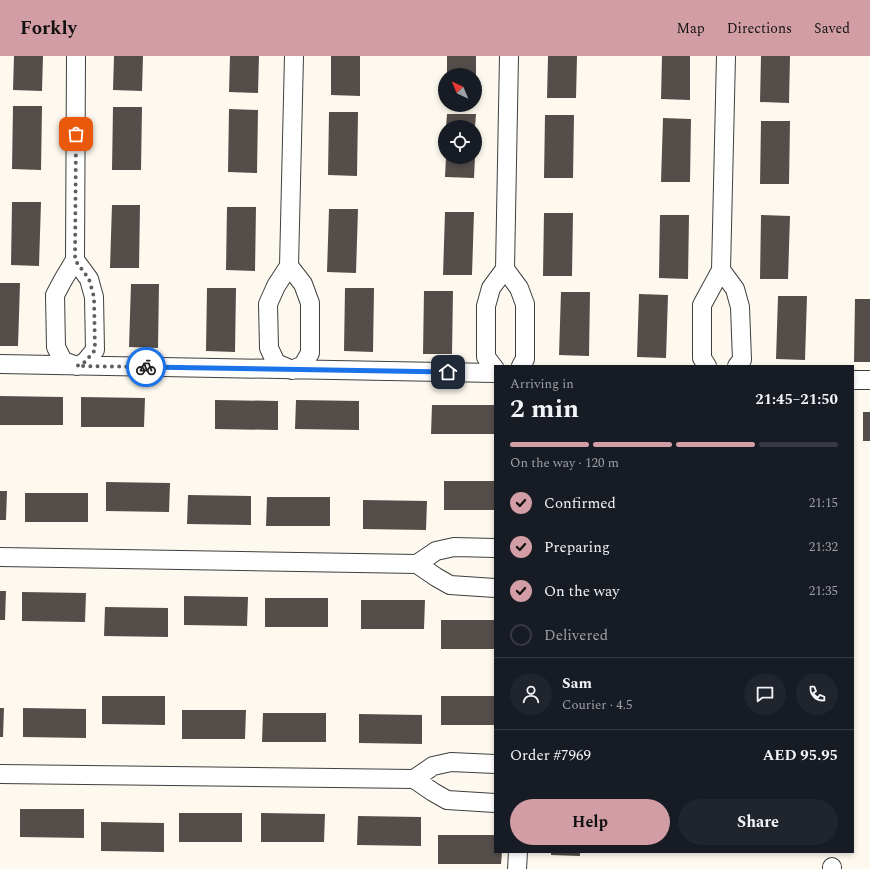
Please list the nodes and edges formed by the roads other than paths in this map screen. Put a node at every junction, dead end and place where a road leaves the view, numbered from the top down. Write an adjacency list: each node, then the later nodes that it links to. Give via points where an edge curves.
1 (76, 56): 5 (street)
2 (294, 56): 6 (street)
3 (509, 56): 7 (street)
4 (726, 56): 8 (street)
5 (75, 260): 13 (street, via 89,279 94,297 95,350 85,362); 13 (street, via 55,295 56,347 63,361)
6 (290, 266): 15 (street, via 303,284 310,303 310,353 303,365); 15 (street, via 276,286 268,304 269,348 276,363)
7 (505, 269): 10 (street, via 519,288 525,304 525,359); 14 (street, via 491,288 486,306 486,357)
8 (721, 270): 11 (street, via 702,305 702,358); 12 (street, via 735,289 740,307 742,360)
9 (0, 364): 13 (street)
10 (522, 365)
11 (706, 365)
12 (738, 365)
13 (77, 366): 15 (street)
14 (494, 368)
15 (292, 370): 16 (street)
16 (494, 373)
17 (854, 380): 18 (street)
18 (870, 380)
19 (494, 548): 21 (street, via 454,547 436,551)
20 (0, 557): 21 (street)
21 (417, 564): 22 (street, via 450,585)
22 (494, 588)
23 (494, 764): 25 (street, via 451,762 433,766)
24 (0, 774): 25 (street)
25 (414, 779): 26 (street, via 447,800)
26 (494, 803)
27 (518, 853): 28 (street)
28 (518, 869)

